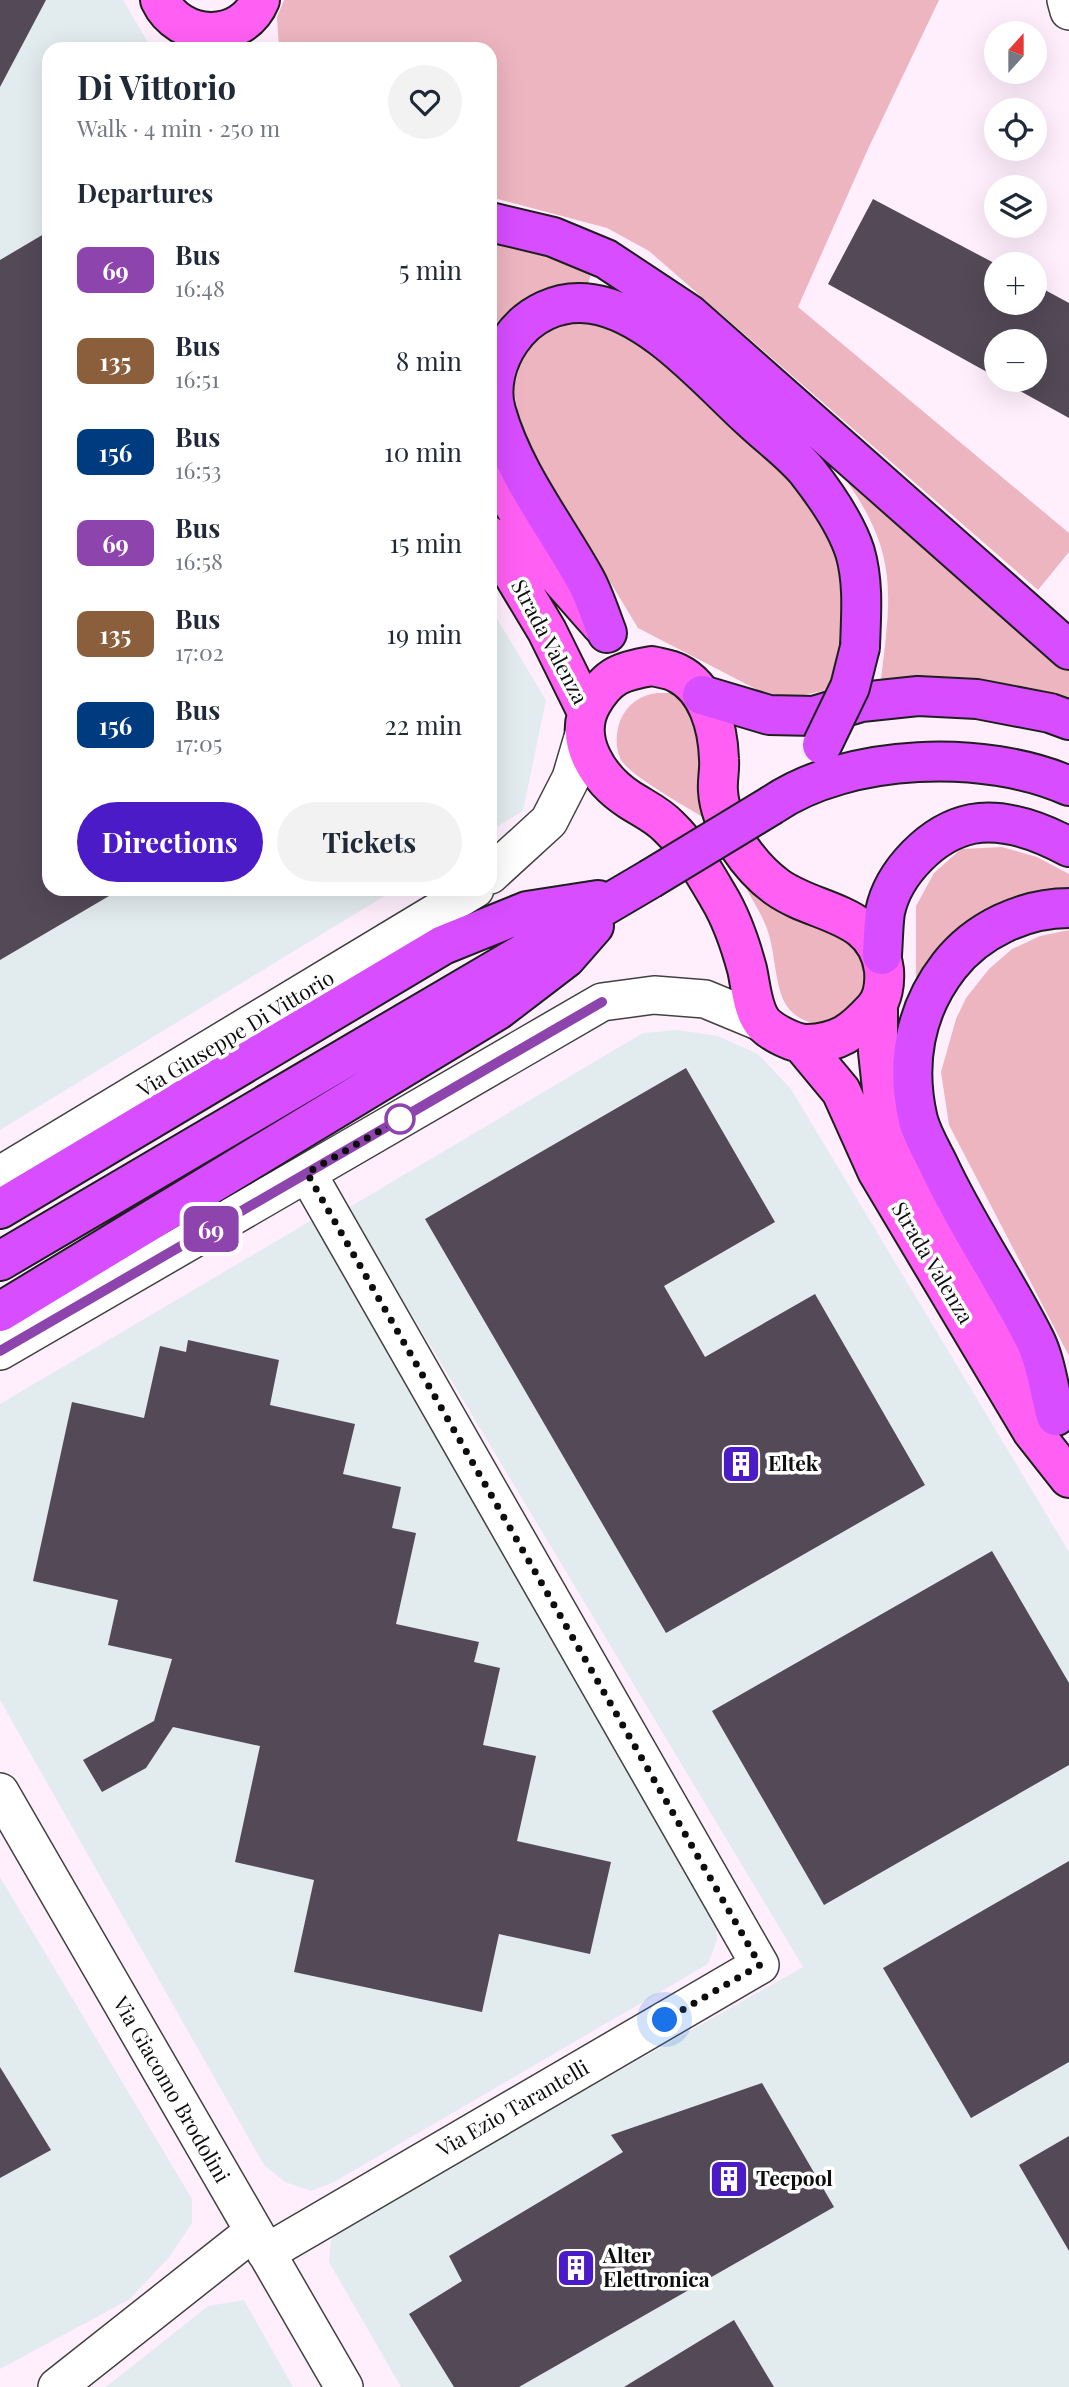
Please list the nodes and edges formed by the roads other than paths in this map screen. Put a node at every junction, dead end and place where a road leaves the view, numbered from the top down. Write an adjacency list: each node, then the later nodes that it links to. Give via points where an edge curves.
1 (160, 0): 5 (main road, via 178,23)
2 (1066, 0): 4 (street)
3 (258, 4): 5 (main road, via 240,25); 6 (main road)
4 (1069, 11)
5 (201, 40)
6 (259, 42)
7 (497, 224): 13 (highway, via 553,237 606,259 689,314)
8 (497, 372): 19 (highway, bridge, via 517,331 542,310 593,304 630,316 669,344 806,470 836,513 855,552 862,598 860,647 850,687 822,745)
9 (497, 414): 12 (highway, bridge, via 514,458 587,582)
10 (497, 478): 12 (main road, Strada Valenza, via 557,575)
11 (497, 548): 17 (main road, Strada Valenza, via 547,631)
12 (607, 633): 14 (main road, Strada Valenza)
13 (1069, 650)
14 (652, 666): 15 (main road, Strada Valenza, via 678,673); 17 (main road, via 622,671 600,689)
15 (702, 695): 16 (highway, via 769,715 814,716 861,702 918,696 978,699); 25 (main road, via 715,727 723,815 737,844 776,887 866,930)
16 (1069, 720)
17 (585, 723): 21 (street, Via Giuseppe Di Vittorio, via 571,778 549,821); 27 (main road, Strada Valenza, via 591,759 608,783 669,826 707,877 736,931)
18 (1069, 786): 19 (highway, via 1052,778 972,762 896,762 842,774)
19 (778, 801): 22 (highway, bridge)
20 (1069, 847): 25 (highway, via 1007,825 971,824 945,835 917,855 899,879 886,910)
21 (497, 869)
22 (635, 887): 31 (highway, via 527,911 443,945); 32 (highway); 33 (highway, via 566,958 498,1010)
23 (462, 896): 30 (street, Via Giuseppe Di Vittorio)
24 (1069, 908): 35 (highway, via 1044,908 993,928 961,951 934,985 917,1025 911,1070 919,1122 953,1197 1036,1343)
25 (882, 954): 26 (main road, Strada Valenza, via 885,981)
26 (878, 1004): 28 (main road, via 856,1028 829,1043); 35 (main road, Strada Valenza, via 883,1098 905,1153)
27 (763, 1023): 28 (main road); 29 (street, via 705,999 654,995 602,1002)
28 (802, 1044): 36 (main road, Strada Valenza, via 841,1091 884,1183 1032,1431)
29 (307, 1173): 34 (street); 38 (street, Via Ezio Tarantelli, via 760,1965)
30 (0, 1175)
31 (0, 1209)
32 (0, 1261)
33 (0, 1312)
34 (0, 1351)
35 (1063, 1433)
36 (1069, 1478)
37 (0, 1793): 38 (street, Via Giacomo Brodolini)
38 (259, 2242): 39 (street, Via Ezio Tarantelli); 40 (street, Via Giacomo Brodolini)
39 (57, 2387)
40 (344, 2387)

